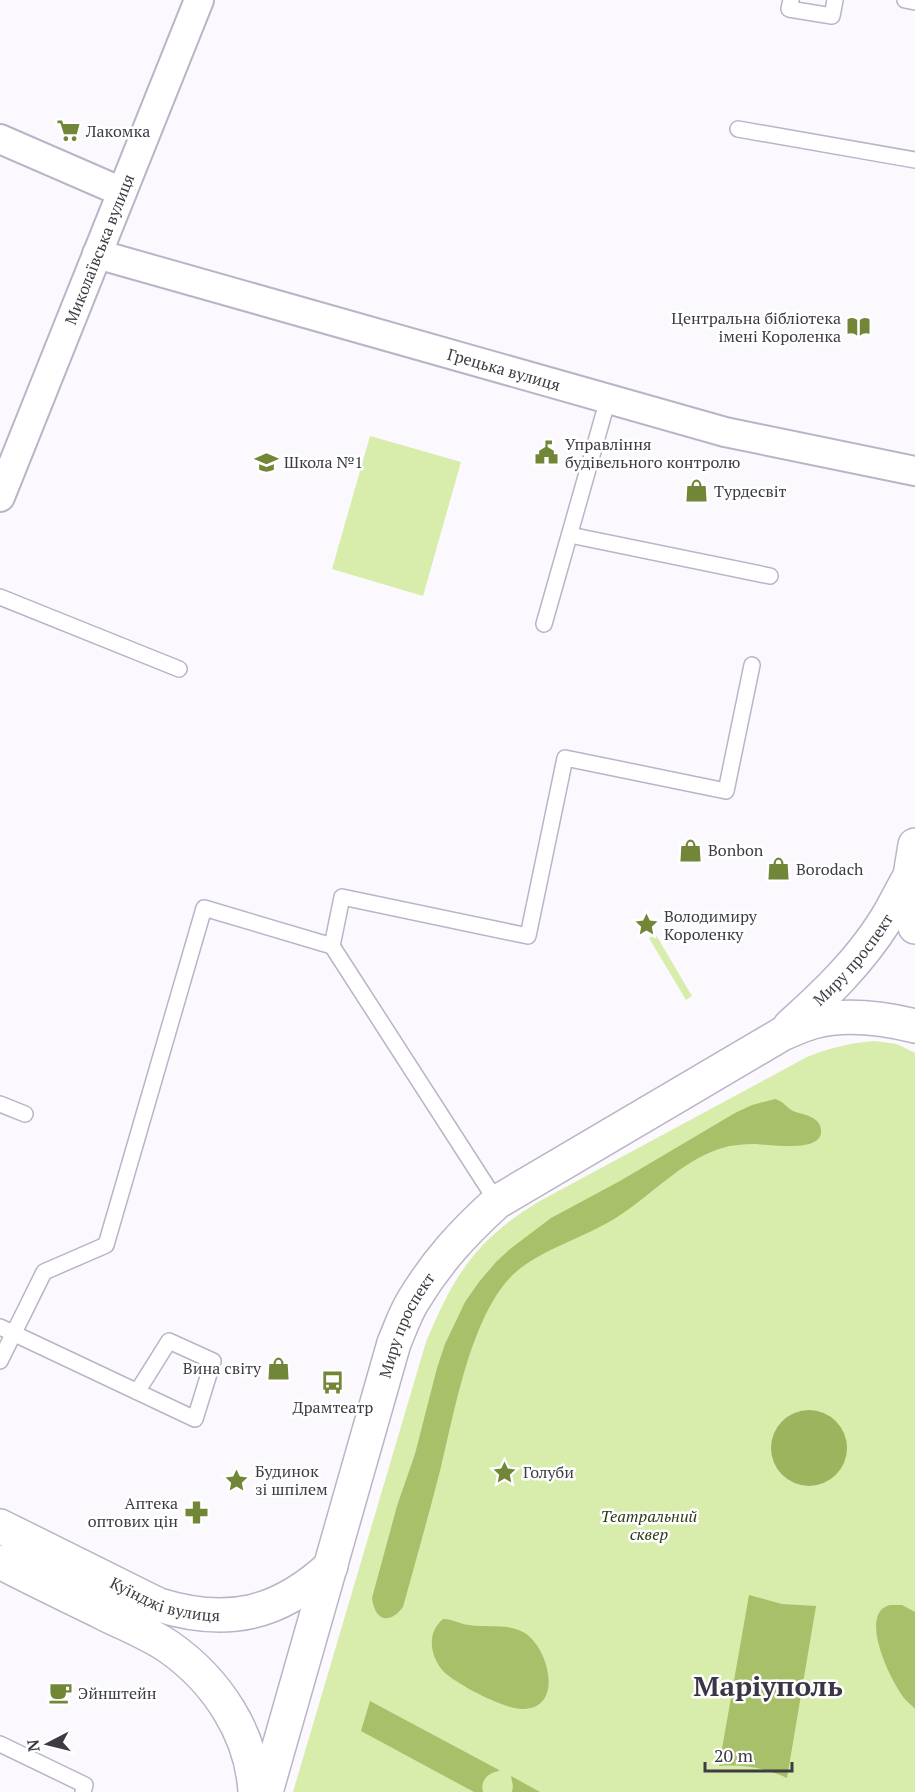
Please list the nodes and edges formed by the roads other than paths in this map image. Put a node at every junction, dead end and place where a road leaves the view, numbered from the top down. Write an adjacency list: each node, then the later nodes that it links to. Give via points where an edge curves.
1 (199, 0): 9 (street, Миколаївська вулиця)
2 (791, 0): 3 (lane, via 789,9 832,16)
3 (835, 0)
4 (905, 0): 5 (lane)
5 (915, 2)
6 (738, 129): 8 (lane)
7 (0, 139): 9 (street)
8 (915, 160)
9 (122, 192): 10 (street, Миколаївська вулиця)
10 (97, 254): 11 (street, Грецька вулиця); 13 (street, Миколаївська вулиця)
11 (608, 399): 12 (street, Грецька вулиця, via 725,432); 14 (lane)
12 (915, 471)
13 (0, 497)
14 (570, 535): 15 (lane); 17 (lane)
15 (770, 576)
16 (0, 597): 19 (lane)
17 (544, 624)
18 (752, 665): 22 (lane, via 726,791 565,758 528,936 342,897)
19 (178, 669)
20 (912, 861): 21 (main road, Миру проспект); 24 (main road, Миру проспект, via 885,921 855,963)
21 (915, 927)
22 (332, 946): 27 (lane); 28 (lane, via 204,908 106,1245 44,1272)
23 (915, 1026): 24 (main road, Миру проспект, via 886,1019 840,1017)
24 (782, 1034): 27 (main road, Миру проспект)
25 (0, 1104): 26 (lane)
26 (25, 1114)
27 (497, 1202): 33 (main road, Миру проспект, via 436,1265 407,1313 394,1343)
28 (7, 1330): 29 (lane); 30 (lane)
29 (0, 1361)
30 (137, 1392): 30 (lane, via 195,1419 213,1361 169,1341)
31 (0, 1526): 33 (main road, Куїнджі вулиця, via 159,1605 202,1615 224,1616 266,1608 301,1591)
32 (0, 1562): 36 (main road, Куїнджі вулиця, via 166,1645 201,1673 228,1708 240,1732)
33 (331, 1566): 37 (main road, Миру проспект)
34 (0, 1744): 35 (lane, via 85,1785)
35 (82, 1792)
36 (255, 1792)
37 (266, 1792)

